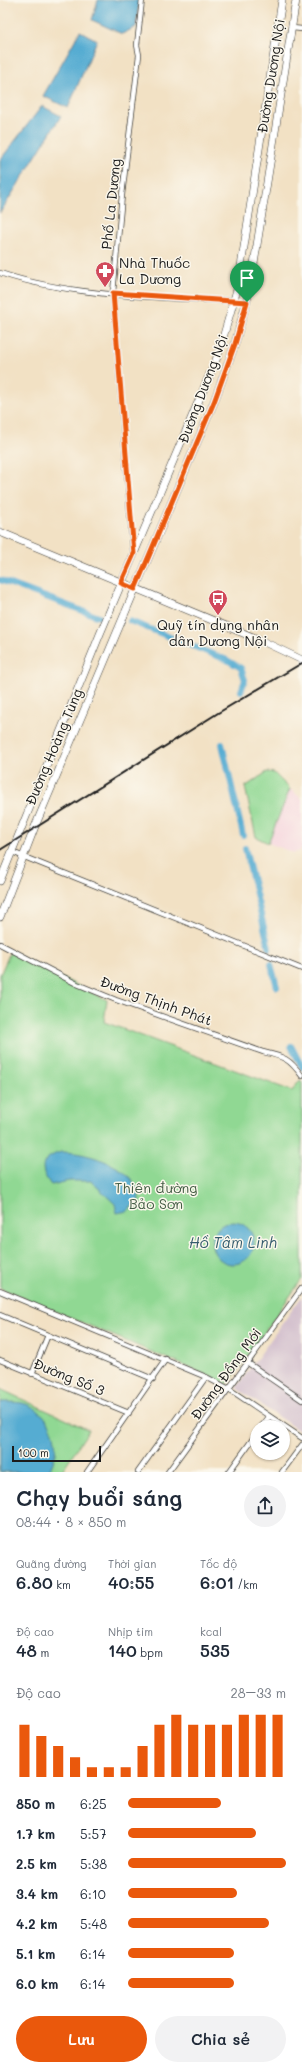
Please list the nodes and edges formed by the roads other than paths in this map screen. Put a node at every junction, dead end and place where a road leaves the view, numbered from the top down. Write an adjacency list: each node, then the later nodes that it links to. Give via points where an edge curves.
1 (142, 0): 7 (street, Phố La Dương, via 136,45 139,55)
2 (282, 0): 8 (main road, Đường Dương Nội)
3 (296, 0): 4 (main road, Đường Dương Nội)
4 (292, 28): 5 (street); 9 (main road, Đường Dương Nội)
5 (302, 30)
6 (0, 273): 7 (street, via 59,288)
7 (113, 293): 8 (street); 11 (street, Phố La Dương)
8 (234, 301): 9 (main road); 11 (main road, Đường Dương Nội, via 218,355)
9 (247, 302): 13 (main road, Đường Dương Nội, via 214,402)
10 (0, 532): 12 (main road)
11 (134, 554): 12 (main road, Đường Dương Nội)
12 (121, 583): 13 (main road); 15 (main road, Đường Hoàng Tùng)
13 (135, 589): 14 (main road); 16 (main road, Đường Hoàng Tùng)
14 (302, 660)
15 (12, 852): 16 (street); 17 (main road, Đường Hoàng Tùng)
16 (24, 857): 18 (main road, Đường Hoàng Tùng); 20 (street)
17 (0, 881)
18 (0, 917)
19 (0, 944): 21 (street, Đường Thịnh Phát, via 77,984 116,1000 263,1052 285,1057)
20 (302, 969)
21 (302, 1076)
22 (302, 1288): 28 (street, Đường Đồng Mới)
23 (0, 1291): 26 (street)
24 (0, 1315): 25 (street)
25 (48, 1335): 29 (street); 31 (street)
26 (166, 1359): 30 (street); 31 (street)
27 (0, 1360): 29 (street, Đường Số 3)
28 (248, 1363): 32 (street, Đường Đồng Mới); 33 (street)
29 (32, 1374): 34 (street, Đường Số 3)
30 (206, 1376): 32 (street); 42 (street)
31 (153, 1379): 34 (street)
32 (229, 1389): 35 (street); 40 (street, Đường Đồng Mới)
33 (302, 1400)
34 (129, 1413): 41 (street)
35 (269, 1417): 36 (street); 37 (street)
36 (267, 1420)
37 (302, 1438)
38 (250, 1443): 43 (street)
39 (302, 1445): 44 (street)
40 (170, 1471)
41 (87, 1472)
42 (138, 1472)
43 (229, 1472)
44 (282, 1472)

